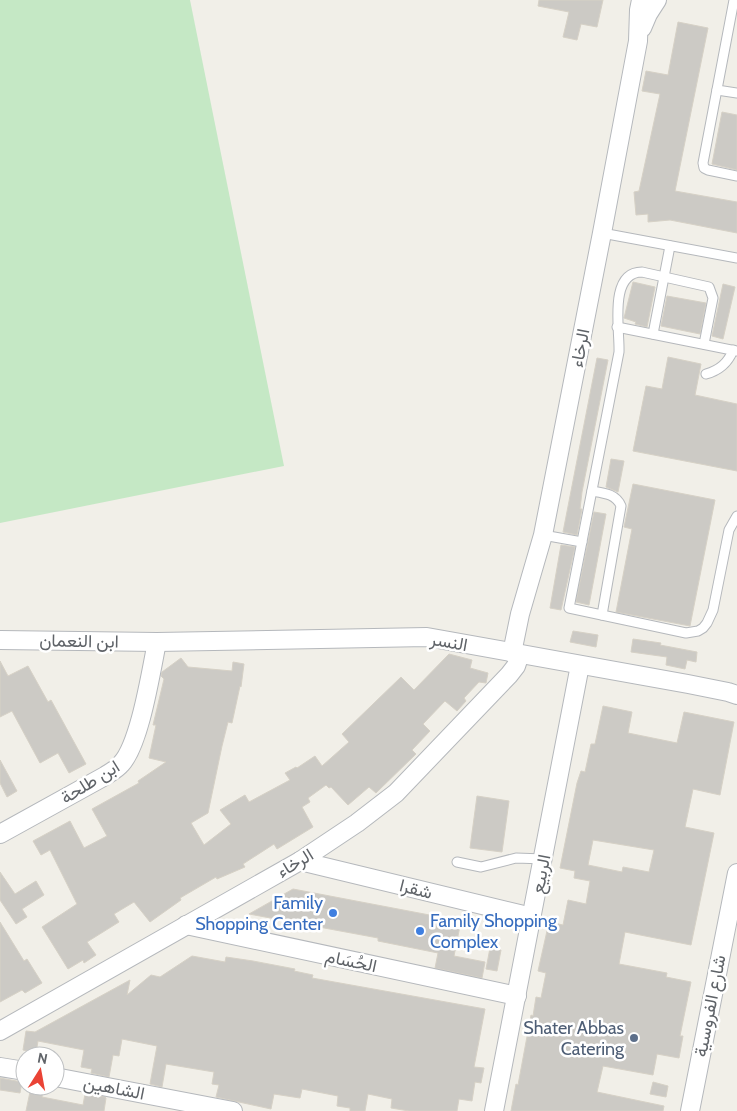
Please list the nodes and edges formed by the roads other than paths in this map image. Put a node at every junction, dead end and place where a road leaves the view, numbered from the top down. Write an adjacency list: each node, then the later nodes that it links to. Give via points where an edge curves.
1 (641, 0): 4 (street, الرخاء)
2 (657, 0): 4 (street, الرخاء)
3 (734, 0): 5 (lane)
4 (638, 41): 8 (street, الرخاء)
5 (717, 90): 6 (lane); 7 (lane, via 704,168)
6 (737, 93)
7 (737, 176)
8 (602, 234): 9 (lane); 19 (street, الرخاء)
9 (670, 246): 10 (lane); 11 (lane)
10 (737, 258)
11 (664, 277): 12 (lane, via 642,272 628,276 622,285); 13 (lane); 14 (lane, via 701,284 712,290 714,298)
12 (617, 327): 13 (lane); 17 (lane, via 619,352)
13 (653, 334): 14 (lane)
14 (704, 344): 15 (lane)
15 (735, 350): 16 (lane, via 718,370)
16 (706, 374)
17 (592, 491): 20 (lane); 21 (lane, via 612,495 621,506)
18 (737, 516): 21 (lane, via 729,530 713,610 703,628 686,633)
19 (543, 535): 20 (lane); 24 (street, الرخاء, via 520,614)
20 (582, 542): 21 (lane, via 569,608)
21 (602, 615)
22 (0, 640): 23 (street, ابن النعمان)
23 (157, 642): 24 (street, النسر, via 427,637); 27 (street, ابن طلحة, via 136,737 121,765)
24 (516, 654): 25 (street, النسر); 29 (street, الرخاء, via 513,671 396,793)
25 (580, 665): 26 (street, النسر); 28 (street, الربيع)
26 (737, 695)
27 (0, 834)
28 (544, 859): 30 (lane, via 516,858 481,867); 32 (street, الربيع)
29 (300, 861): 32 (street, شقرا); 33 (street, الرخاء)
30 (457, 862)
31 (737, 873): 41 (street, شارع الفروسية)
32 (532, 917): 34 (street, الربيع)
33 (186, 925): 34 (street, الحُسَام); 35 (street, الرخاء)
34 (517, 996): 40 (street, الربيع)
35 (0, 1031)
36 (0, 1067): 37 (street)
37 (15, 1070)
38 (65, 1079): 39 (street, الشاهين)
39 (233, 1111)
40 (494, 1111)
41 (690, 1111)

